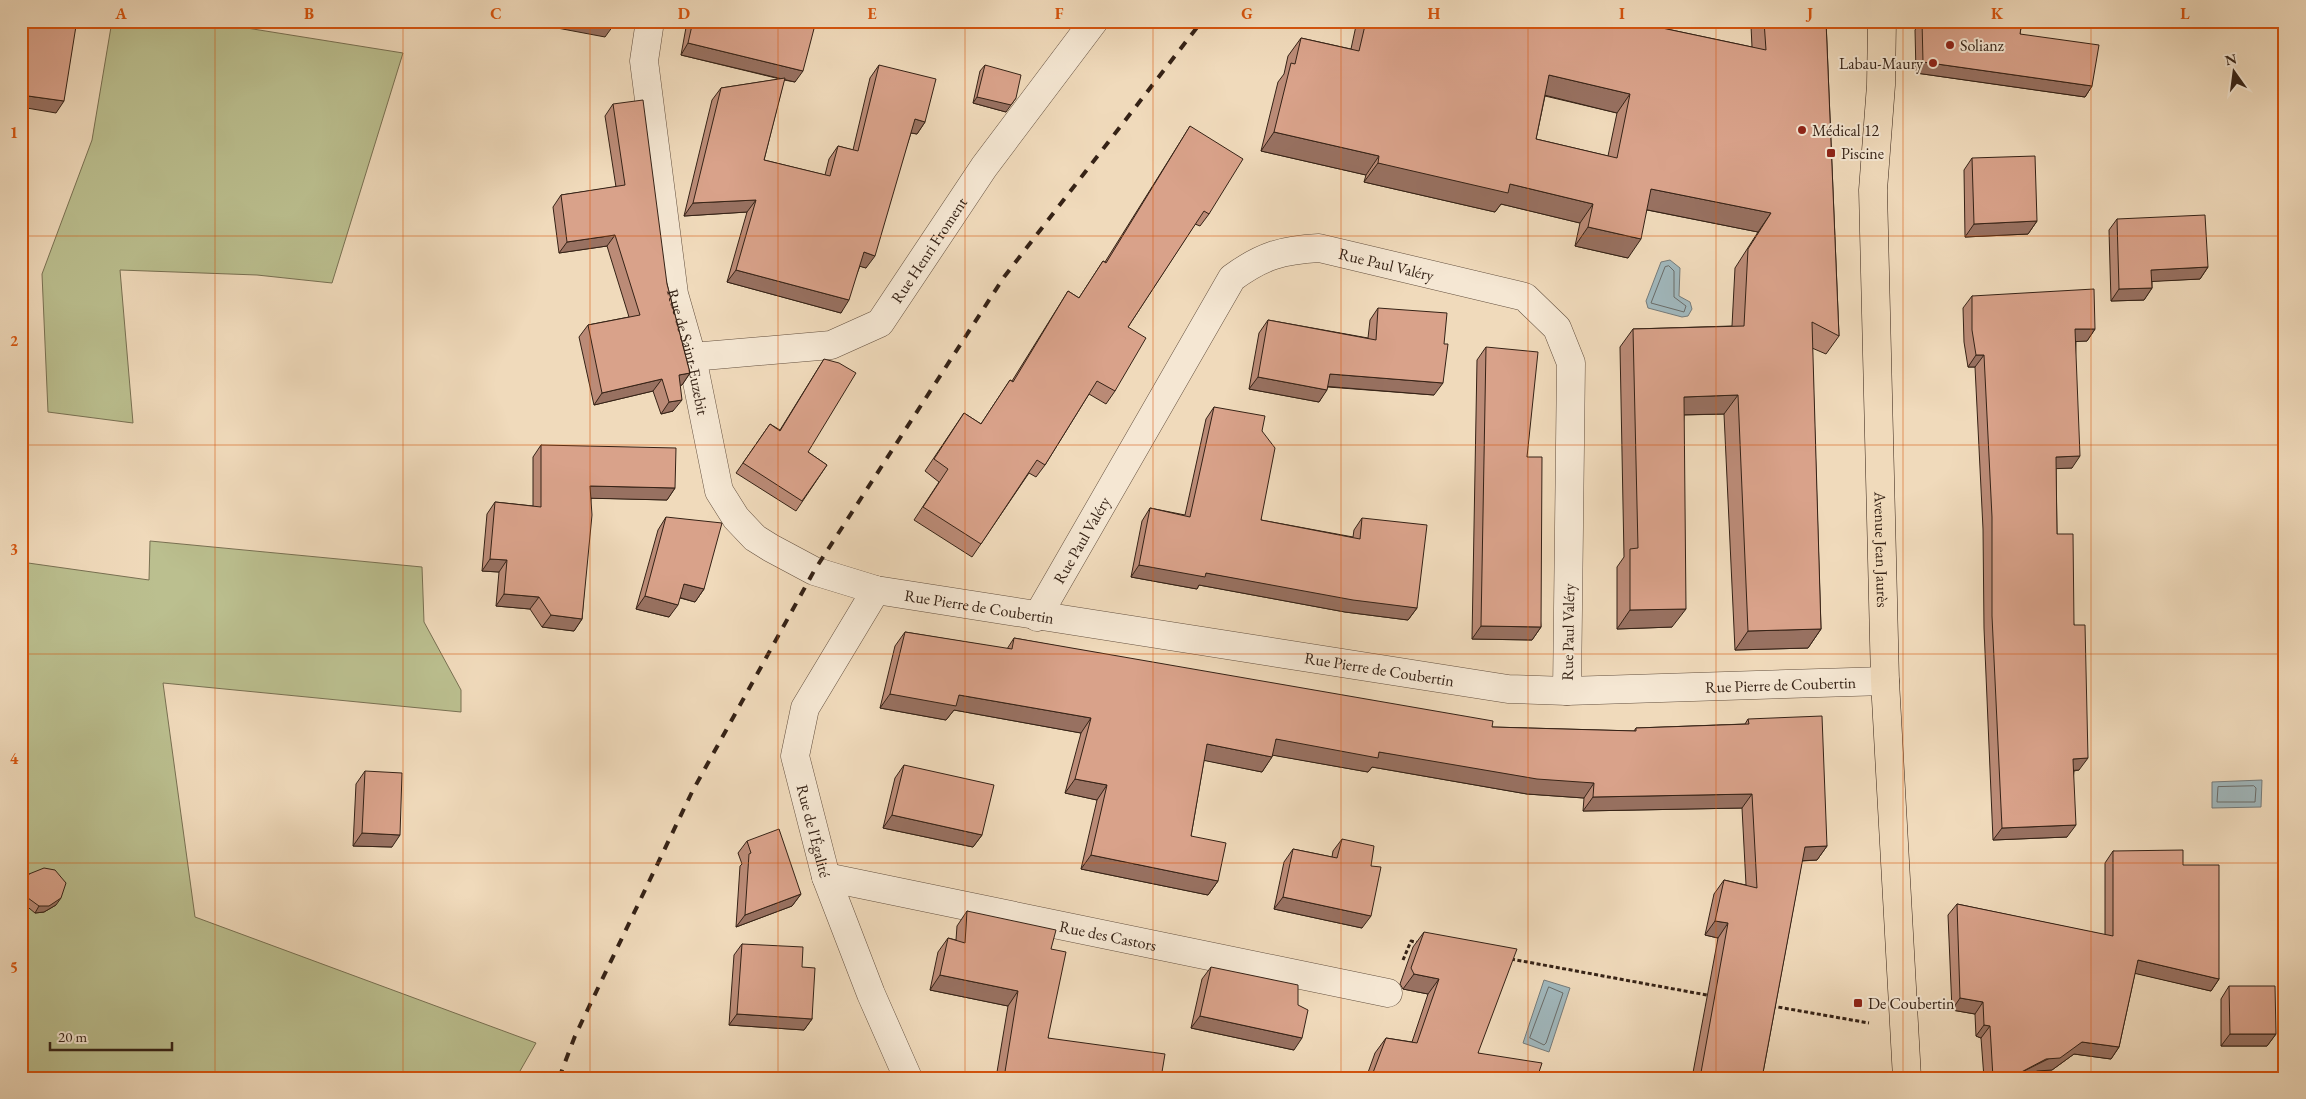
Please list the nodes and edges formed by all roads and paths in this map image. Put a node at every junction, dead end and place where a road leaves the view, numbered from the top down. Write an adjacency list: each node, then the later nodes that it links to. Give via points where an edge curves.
1 (650, 21): 4 (street, Rue de Saint-Euzebit, via 644,61 674,294)
2 (1094, 21): 4 (street, Rue Henri Froment, via 984,167 880,323 831,345)
3 (1882, 21): 7 (main road, Avenue Jean Jaurès, via 1873,190)
4 (692, 357): 5 (street, Rue de Saint-Euzebit, via 720,491 736,518 755,538 814,571)
5 (876, 590): 6 (street, Rue Pierre de Coubertin); 9 (street, Rue de l'Égalité, via 806,708 795,756)
6 (1036, 617): 8 (street, Rue Pierre de Coubertin, via 1508,690); 8 (street, Rue Paul Valéry, via 1232,278 1272,254 1319,248 1525,297 1557,328 1571,363)
7 (1885, 681): 8 (street, Rue Pierre de Coubertin); 16 (main road, Avenue Jean Jaurès)
8 (1567, 691)
9 (826, 877): 13 (street, Rue des Castors); 17 (street, Rue de l'Égalité, via 871,994)
10 (1411, 941): 11 (path)
11 (1421, 943)
12 (1509, 959): 14 (path)
13 (1388, 994)
14 (1714, 996)
15 (1763, 1005): 16 (path)
16 (1905, 1027): 18 (main road, Avenue Jean Jaurès)
17 (908, 1078)
18 (1907, 1078)

